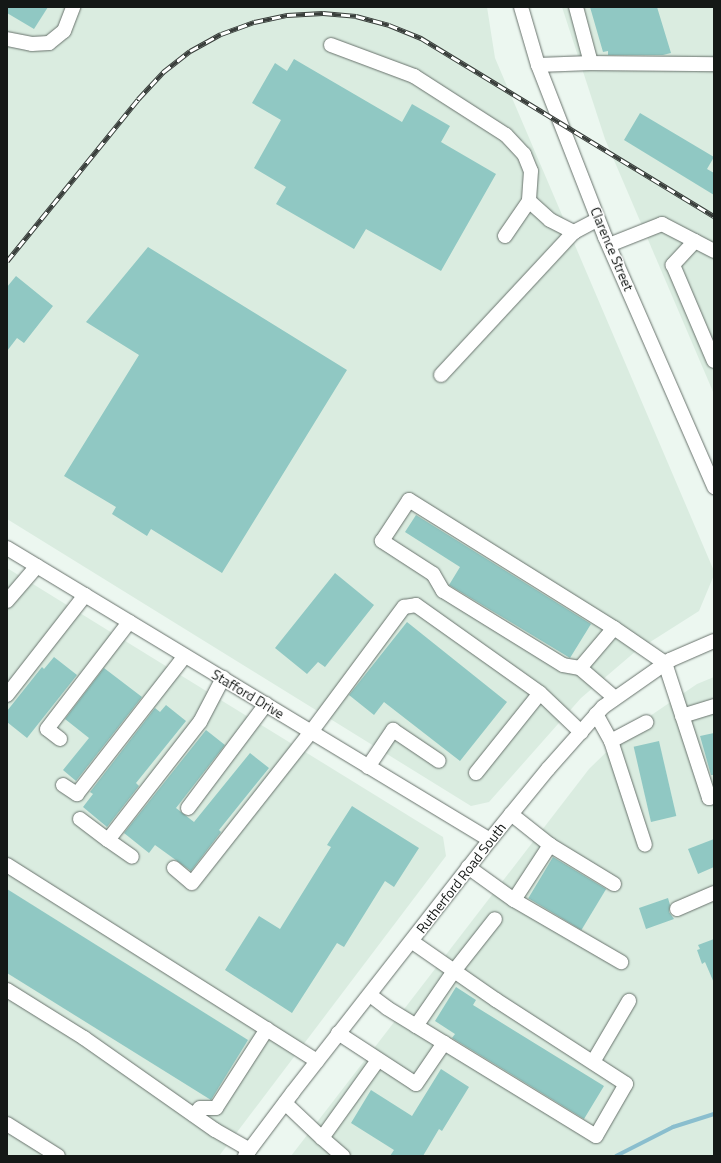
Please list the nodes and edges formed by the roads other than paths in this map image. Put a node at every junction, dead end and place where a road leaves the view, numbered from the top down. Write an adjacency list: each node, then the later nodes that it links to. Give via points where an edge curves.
1 (73, 7): 4 (street, via 64,31 49,43 32,44)
2 (521, 7): 8 (street, Clarence Street)
3 (576, 7): 6 (street)
4 (7, 39)
5 (331, 45): 9 (street, via 414,76 506,135 524,154 531,171)
6 (591, 63): 7 (street); 8 (street)
7 (714, 64)
8 (538, 65): 10 (street, Clarence Street)
9 (529, 201): 11 (street, via 550,220); 12 (street)
10 (598, 219): 11 (street); 14 (street, Clarence Street)
11 (574, 232): 17 (street)
12 (506, 236)
13 (695, 241): 14 (street, via 662,224); 15 (street); 16 (street, via 673,265)
14 (609, 245): 18 (street, Clarence Street)
15 (714, 251)
16 (714, 361)
17 (441, 375)
18 (714, 487)
19 (7, 548): 20 (street, Stafford Drive)
20 (37, 566): 21 (street, Stafford Drive); 22 (street)
21 (85, 595): 23 (street, Stafford Drive); 31 (street)
22 (7, 601)
23 (129, 622): 26 (street, Stafford Drive); 40 (street, via 47,729)
24 (614, 628): 27 (street); 28 (street); 28 (street, via 409,500 382,541 433,574 443,591 563,666)
25 (714, 641): 27 (street, Rutherford Road South)
26 (186, 656): 29 (street, Stafford Drive); 45 (street, via 77,794)
27 (665, 663): 32 (street, Rutherford Road South); 36 (street)
28 (580, 668): 32 (street)
29 (223, 678): 33 (street, Stafford Drive); 50 (street, via 200,722)
30 (540, 693): 38 (street, via 416,604 404,607); 39 (street); 44 (street)
31 (7, 695)
32 (615, 698): 35 (street, Rutherford Road South)
33 (266, 704): 38 (street, Stafford Drive); 47 (street)
34 (714, 706): 36 (street)
35 (596, 714): 39 (street, Rutherford Road South); 41 (street)
36 (682, 716): 46 (street, via 709,798)
37 (646, 722): 41 (street)
38 (311, 732): 43 (street, Stafford Drive); 57 (street, via 192,883)
39 (581, 732): 48 (street, Rutherford Road South)
40 (60, 739)
41 (611, 740): 53 (street)
42 (439, 761): 43 (street, via 393,730)
43 (368, 766): 51 (street, Stafford Drive)
44 (476, 773)
45 (63, 784)
46 (714, 797)
47 (188, 808)
48 (511, 814): 51 (street, Rutherford Road South); 52 (street)
49 (80, 819): 50 (street)
50 (108, 840): 54 (street)
51 (490, 840): 56 (street, Rutherford Road South)
52 (550, 845): 58 (street); 60 (street)
53 (645, 845)
54 (132, 857)
55 (7, 865): 70 (street)
56 (468, 867): 60 (street); 63 (street, Rutherford Road South)
57 (174, 868)
58 (614, 884)
59 (714, 893): 61 (street)
60 (514, 900): 64 (street)
61 (677, 909)
62 (495, 919): 65 (street)
63 (411, 941): 65 (street); 67 (street, Rutherford Road South)
64 (622, 962)
65 (454, 971): 69 (street); 75 (street)
66 (7, 990): 77 (street, via 84,1038)
67 (370, 995): 69 (street); 71 (street, Rutherford Road South)
68 (628, 1001): 75 (street)
69 (416, 1026): 72 (street)
70 (267, 1029): 74 (street); 77 (street, via 216,1108 200,1108)
71 (338, 1033): 73 (street); 74 (street, Rutherford Road South)
72 (444, 1043): 73 (street, via 416,1084); 75 (street, via 596,1136 626,1084)
73 (378, 1060): 79 (street)
74 (317, 1061): 76 (street, Rutherford Road South)
75 (593, 1062)
76 (285, 1103): 79 (street); 80 (street, Rutherford Road South)
77 (194, 1115): 80 (street)
78 (7, 1124): 81 (street)
79 (322, 1138): 82 (street)
80 (248, 1153)
81 (58, 1156)
82 (343, 1156)

